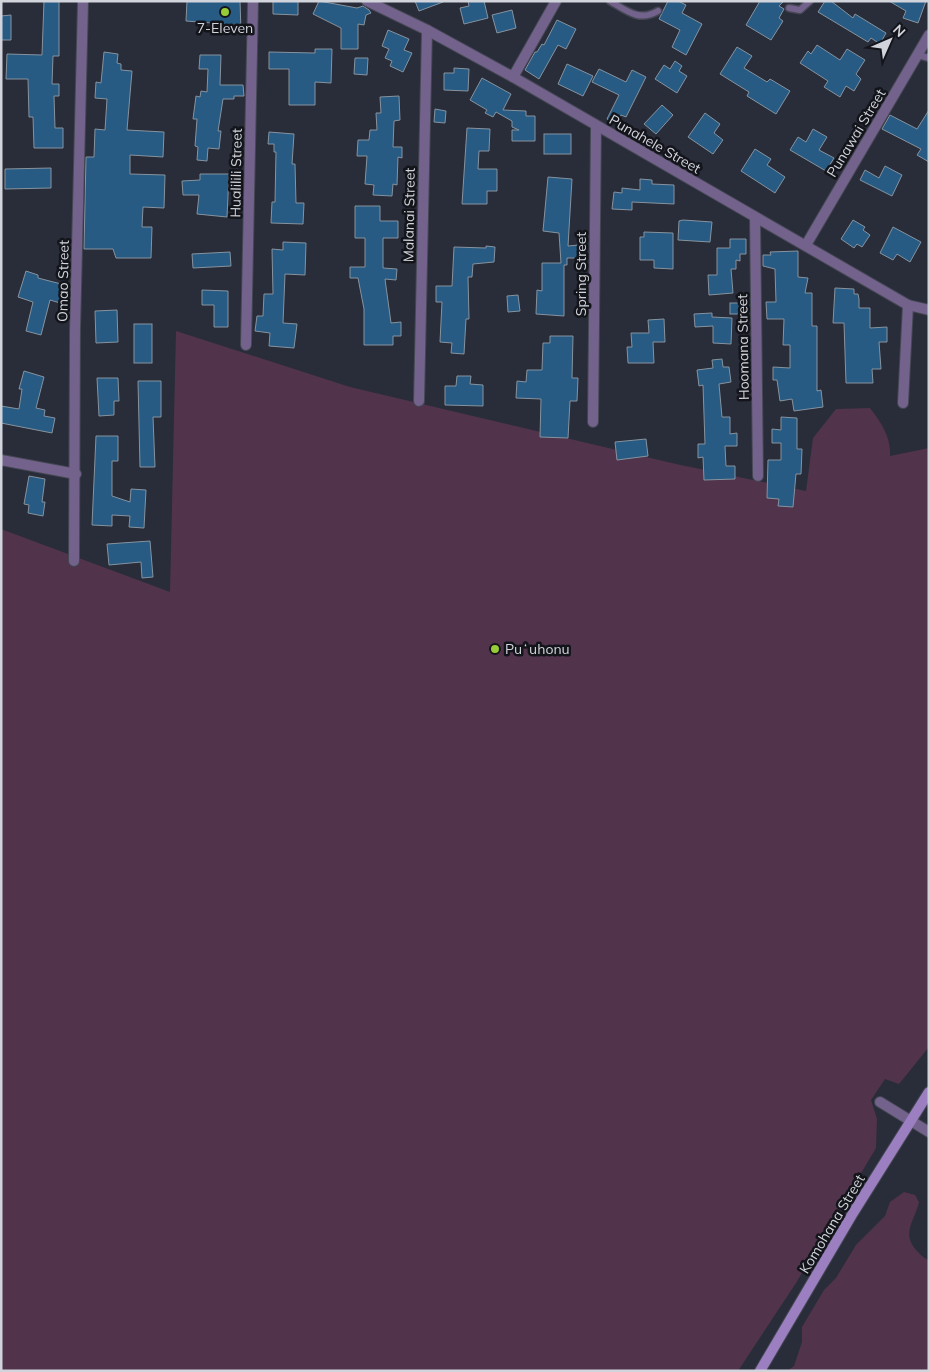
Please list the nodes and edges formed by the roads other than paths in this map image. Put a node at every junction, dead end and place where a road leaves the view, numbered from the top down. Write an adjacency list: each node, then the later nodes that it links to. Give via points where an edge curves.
1 (83, 1): 24 (street, Omao Street, via 75,330)
2 (254, 1): 19 (street, Hualilili Street)
3 (367, 1): 9 (street, Punahele Street)
4 (556, 1): 13 (street)
5 (610, 1): 8 (lane, via 634,16 649,17)
6 (810, 1): 7 (lane, via 800,10)
7 (790, 8)
8 (658, 12)
9 (427, 30): 13 (street, Punahele Street); 20 (street, Malanai Street)
10 (929, 35): 11 (street, Punawai Street)
11 (918, 55): 12 (lane); 16 (street, Punawai Street)
12 (929, 58)
13 (513, 77): 14 (street, Punahele Street)
14 (596, 126): 15 (street, Punahele Street); 22 (street, Spring Street)
15 (755, 218): 16 (street, Punahele Street); 25 (street, Hoomana Street)
16 (806, 245): 17 (street, Punahele Street)
17 (908, 305): 18 (street, Punahele Street); 21 (street)
18 (929, 310)
19 (246, 345)
20 (419, 401)
21 (903, 403)
22 (593, 422)
23 (1, 460): 24 (street)
24 (76, 474): 26 (street, Omao Street)
25 (758, 476)
26 (74, 562)
27 (929, 1092): 29 (main road, Komohana Street)
28 (880, 1102): 29 (street)
29 (911, 1121): 30 (street); 31 (main road, Komohana Street)
30 (929, 1132)
31 (760, 1371)

